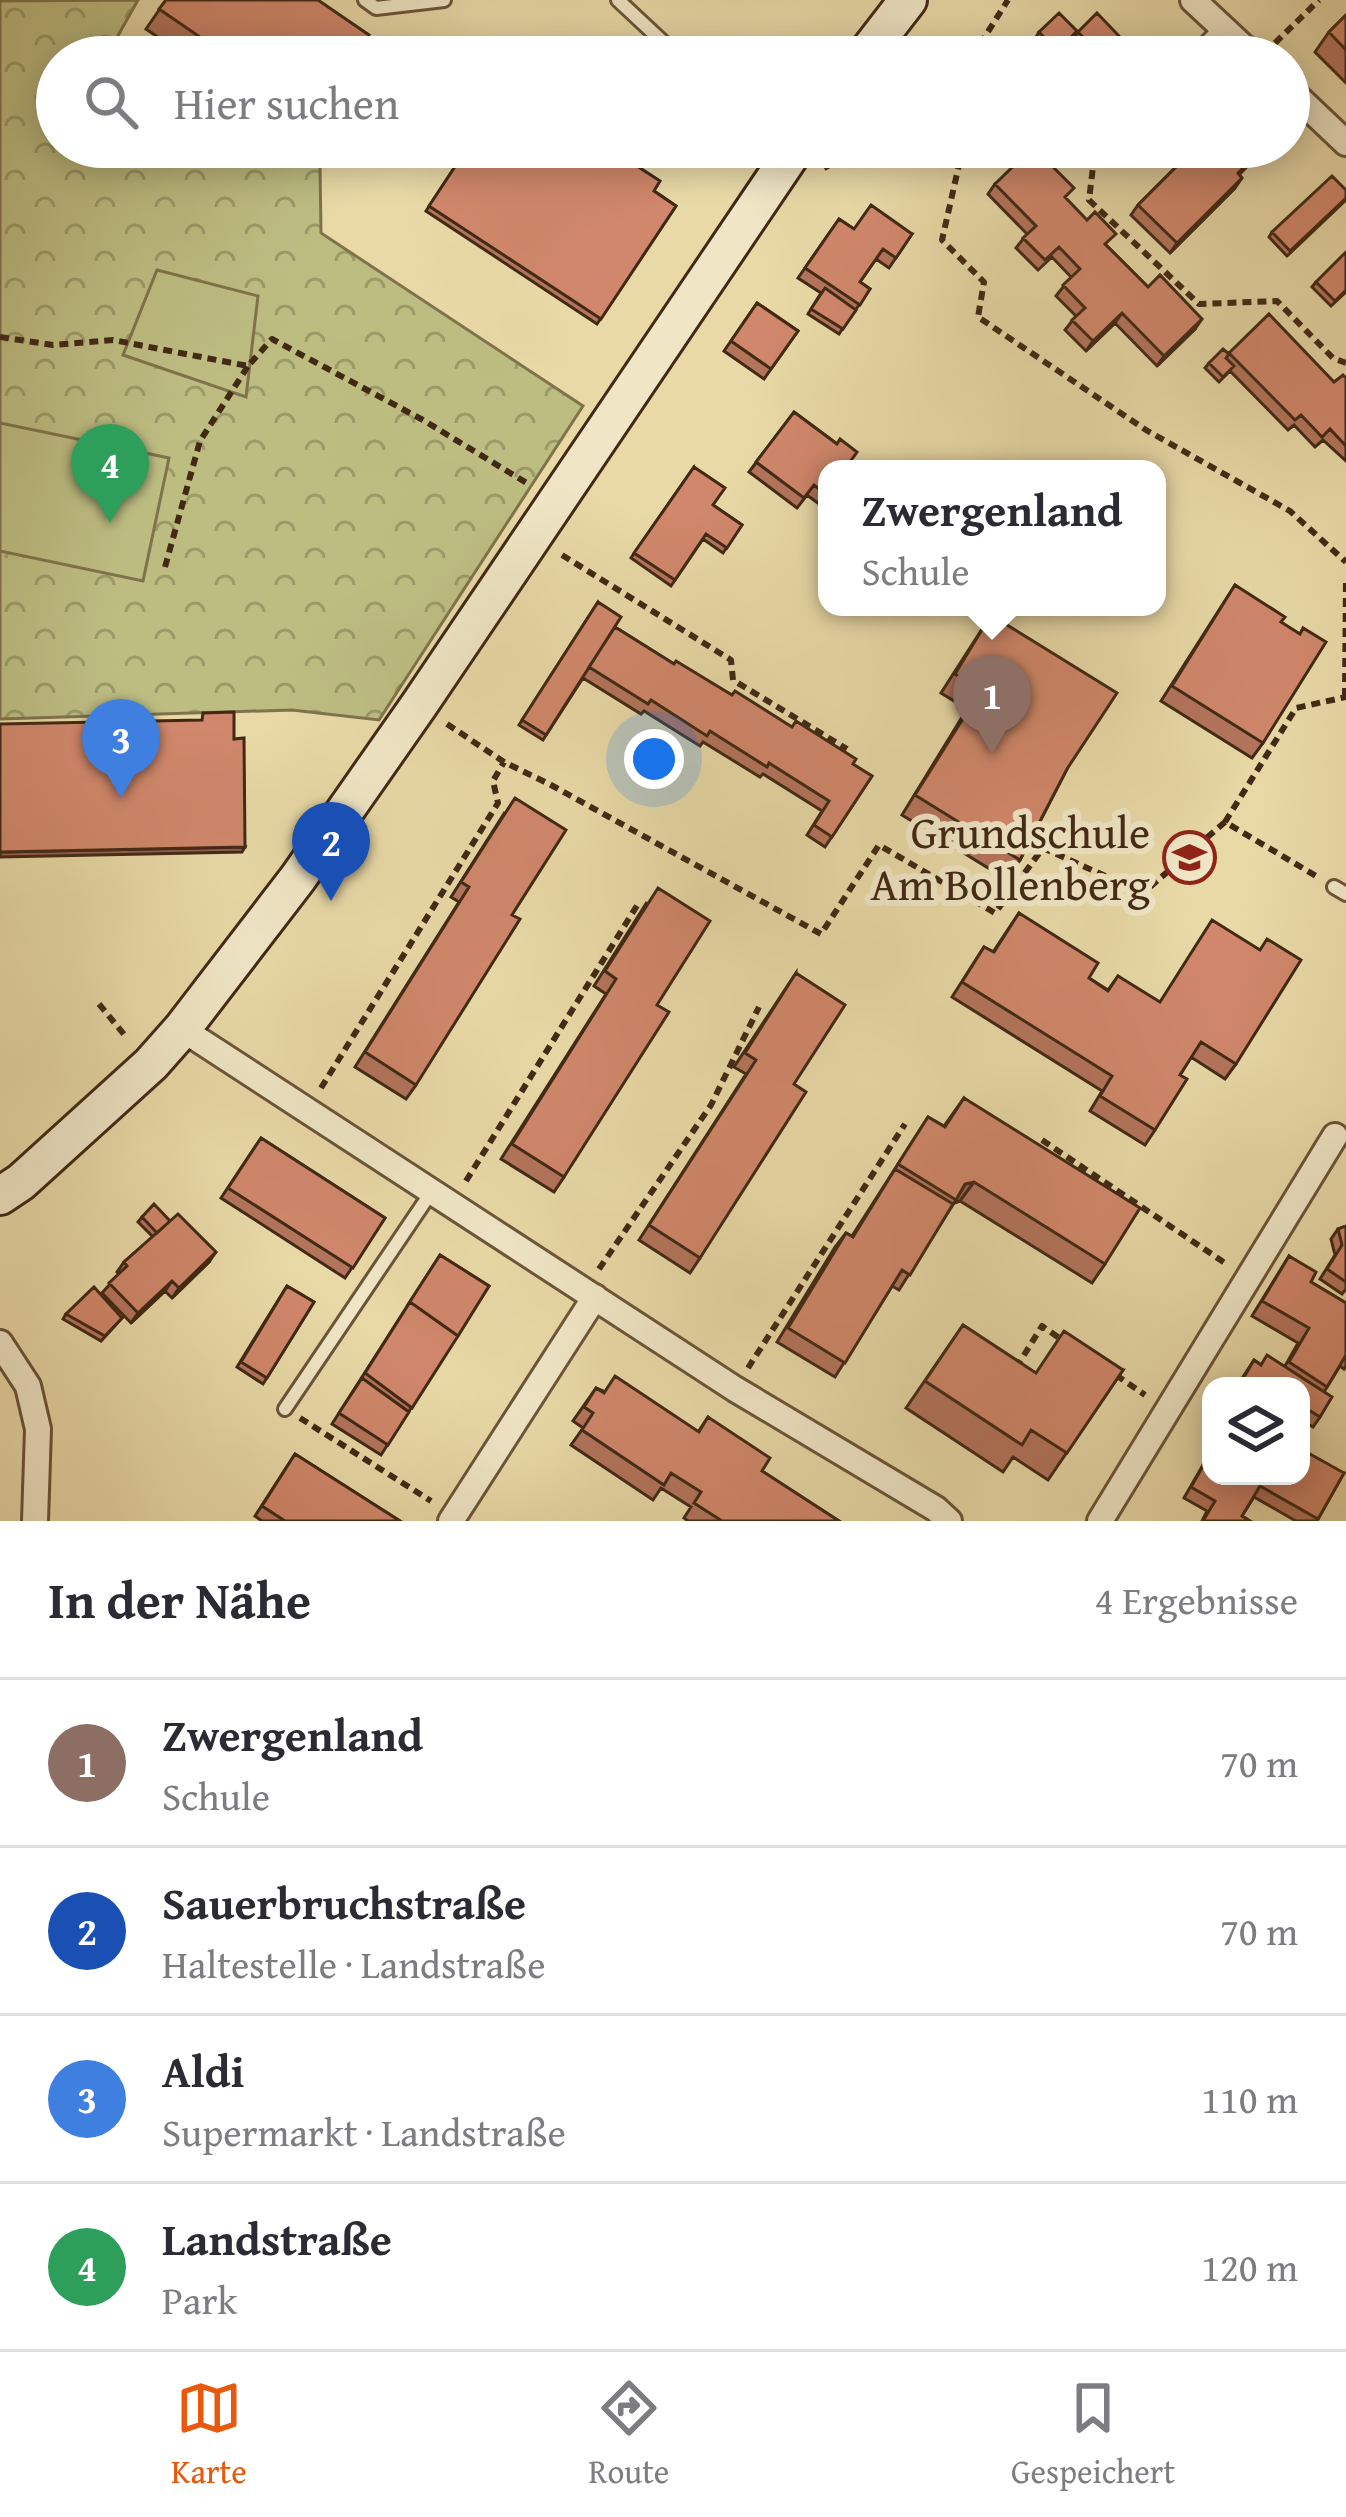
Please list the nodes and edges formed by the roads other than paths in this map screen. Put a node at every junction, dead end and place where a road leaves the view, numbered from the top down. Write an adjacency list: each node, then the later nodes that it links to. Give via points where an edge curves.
1 (365, 0): 2 (lane, via 376,8)
2 (444, 0)
3 (617, 0): 7 (lane)
4 (908, 0): 8 (main road)
5 (1193, 0): 6 (street)
6 (1226, 31): 9 (street); 10 (street)
7 (656, 36)
8 (880, 36)
9 (1221, 36)
10 (1232, 36)
11 (1310, 109): 12 (street)
12 (1346, 142)
13 (776, 168): 14 (main road, via 419,705)
14 (182, 1029): 16 (main road, via 129,1086); 17 (street)
15 (1341, 1129): 24 (street)
16 (0, 1196)
17 (442, 1196): 18 (street); 20 (lane)
18 (590, 1294): 21 (street); 23 (street)
19 (0, 1343): 22 (street, via 28,1386 38,1429)
20 (285, 1409)
21 (452, 1518)
22 (35, 1521)
23 (949, 1521)
24 (1100, 1521)

